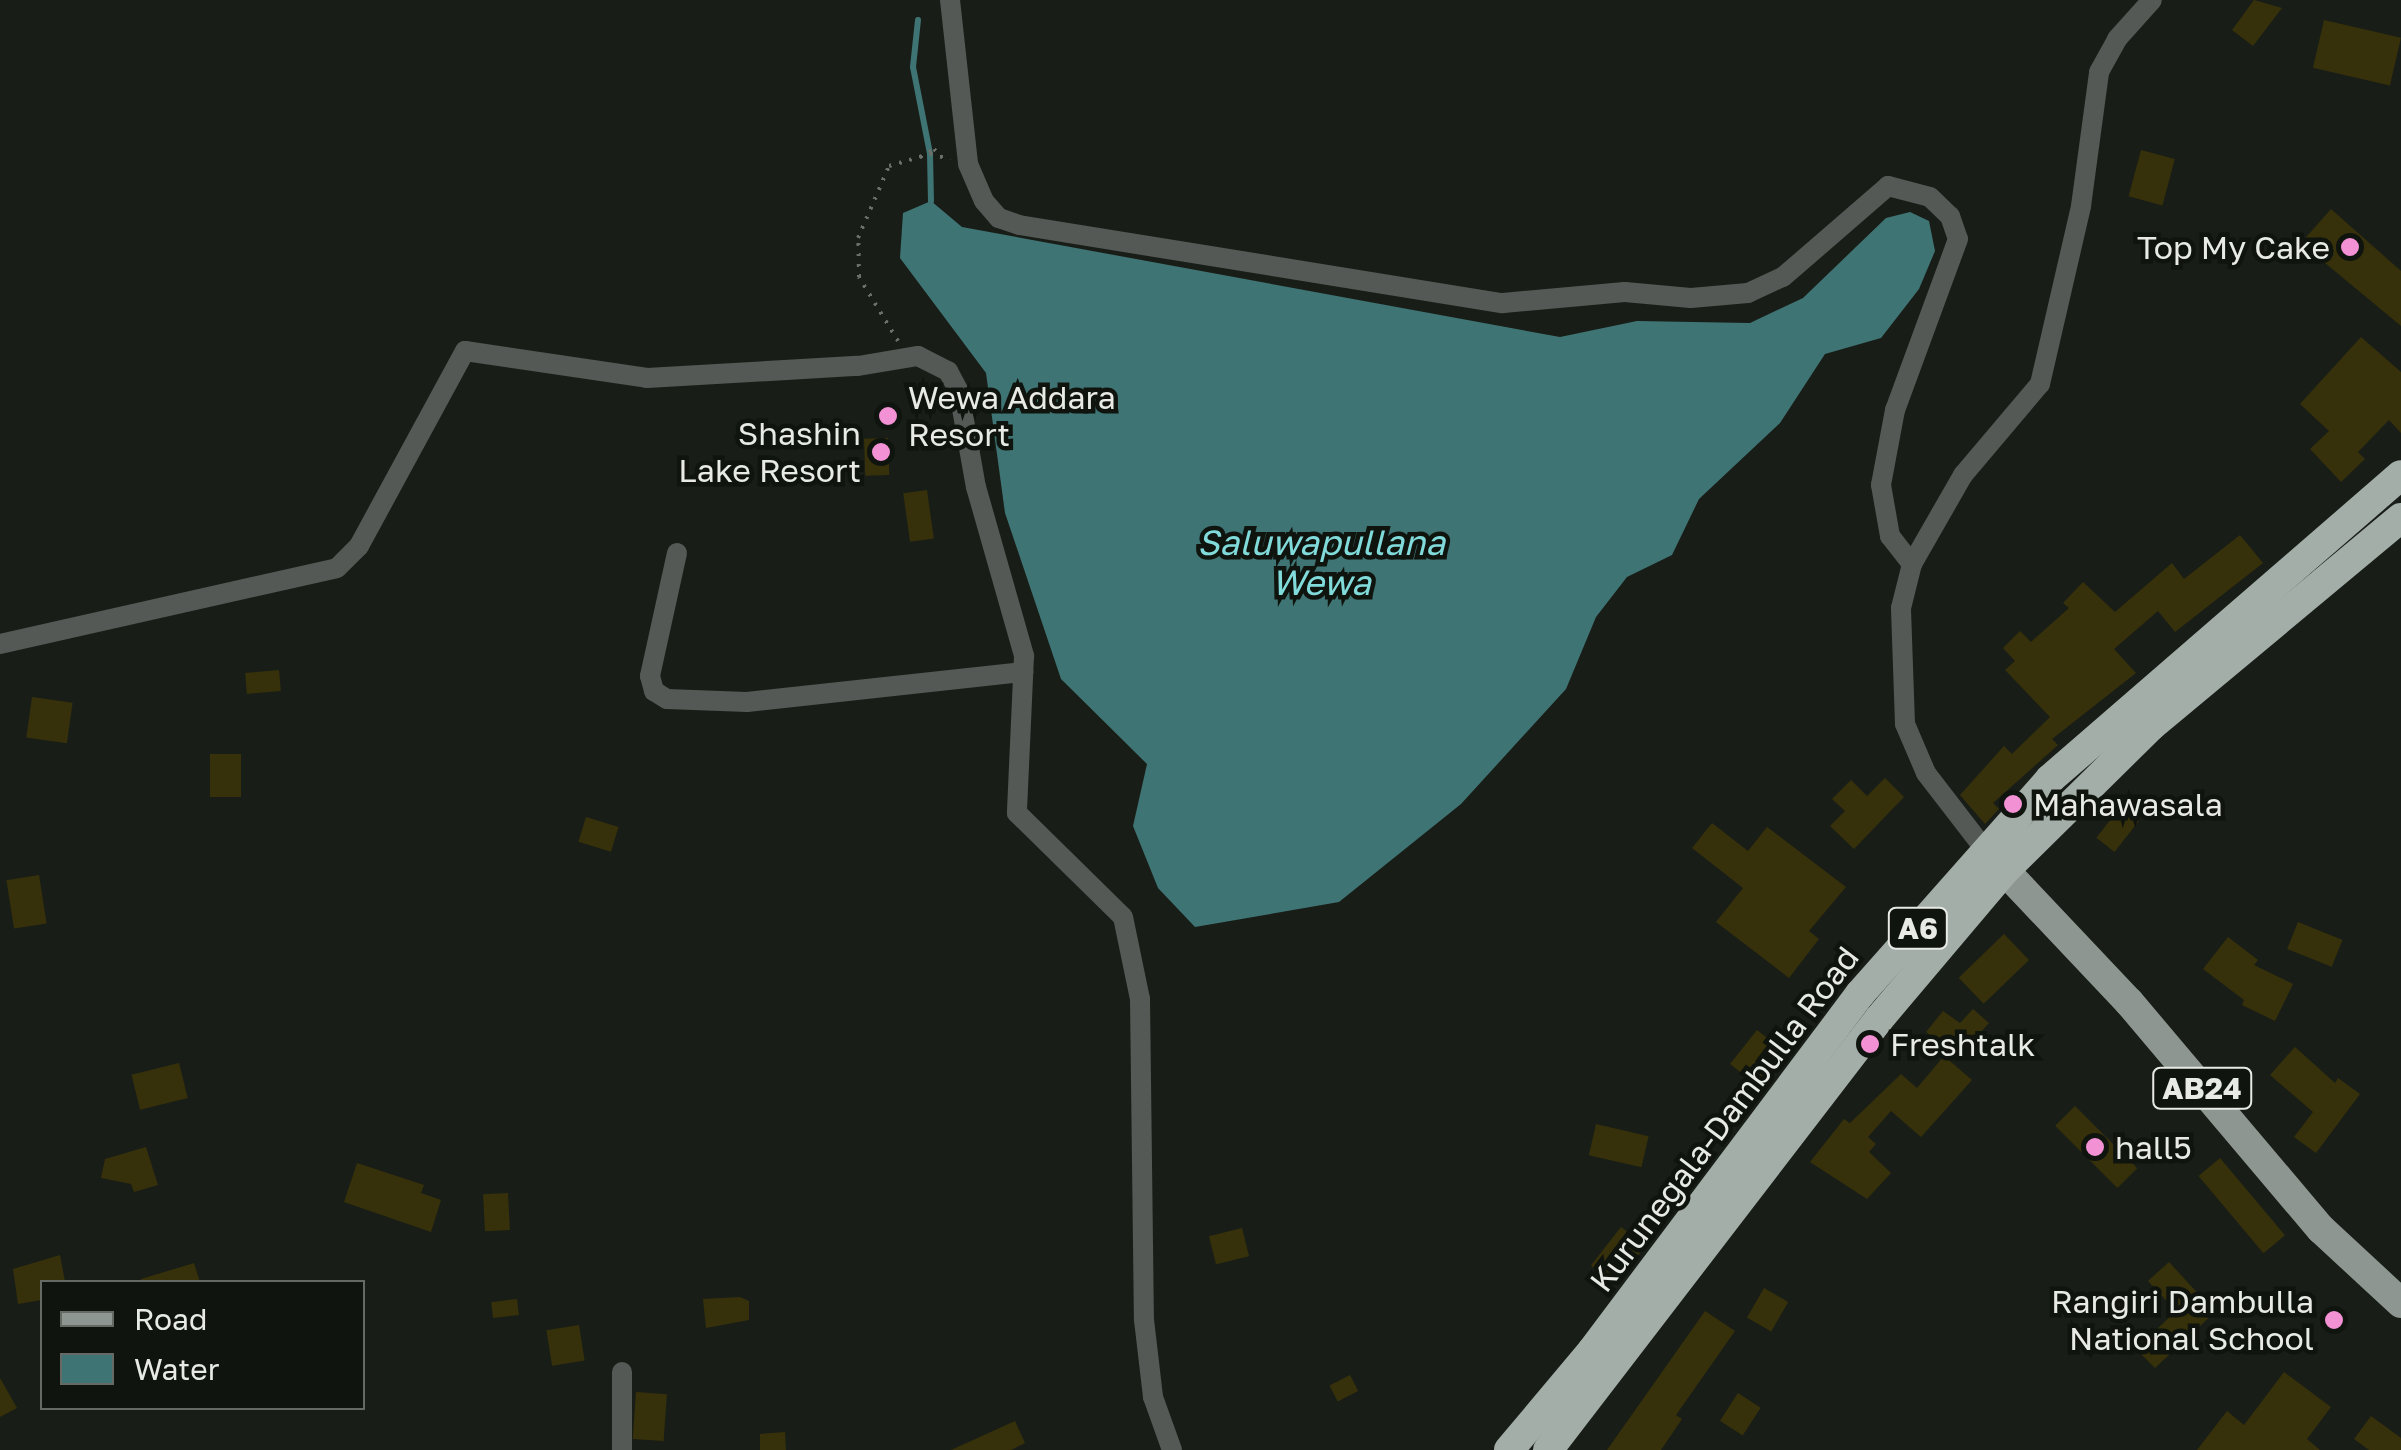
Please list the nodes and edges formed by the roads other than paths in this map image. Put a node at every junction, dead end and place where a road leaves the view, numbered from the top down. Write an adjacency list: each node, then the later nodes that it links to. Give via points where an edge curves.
1 (950, 0): 7 (street, via 968,164 984,202 999,218 1020,224 1503,303 1625,292 1691,298 1748,293 1783,277 1888,186 1910,189 1950,216 1958,238 1886,442 1883,508 1890,536)
2 (2152, 0): 7 (street, via 2117,39 2099,72 2081,206 2040,384 1963,475)
3 (2401, 475): 5 (highway, Kurunegala-Dambulla Road / A6)
4 (2401, 518): 8 (highway, Kurunegala-Dambulla Road / A6)
5 (2314, 546): 8 (highway); 11 (highway, Kurunegala-Dambulla Road / A6, via 2126,707)
6 (677, 553): 10 (street, via 650,676 668,700 747,702)
7 (1912, 564): 11 (street, via 1901,608 1906,724 1926,773)
8 (2338, 570): 11 (highway, Kurunegala-Dambulla Road / A6)
9 (0, 644): 10 (street, via 337,568 359,546 465,350 647,378 858,366 918,356 948,371 960,392 969,457)
10 (1023, 672): 15 (street, via 1017,813 1123,917 1140,998 1144,1320 1153,1397)
11 (1995, 861): 12 (main road, AB24, via 2129,1002 2321,1229); 16 (highway, Kurunegala-Dambulla Road / A6, via 1860,994 1592,1351); 17 (highway, Kurunegala-Dambulla Road / A6)
12 (2401, 1303)
13 (622, 1372): 14 (street)
14 (622, 1450)
15 (1172, 1450)
16 (1509, 1450)
17 (1548, 1450)

